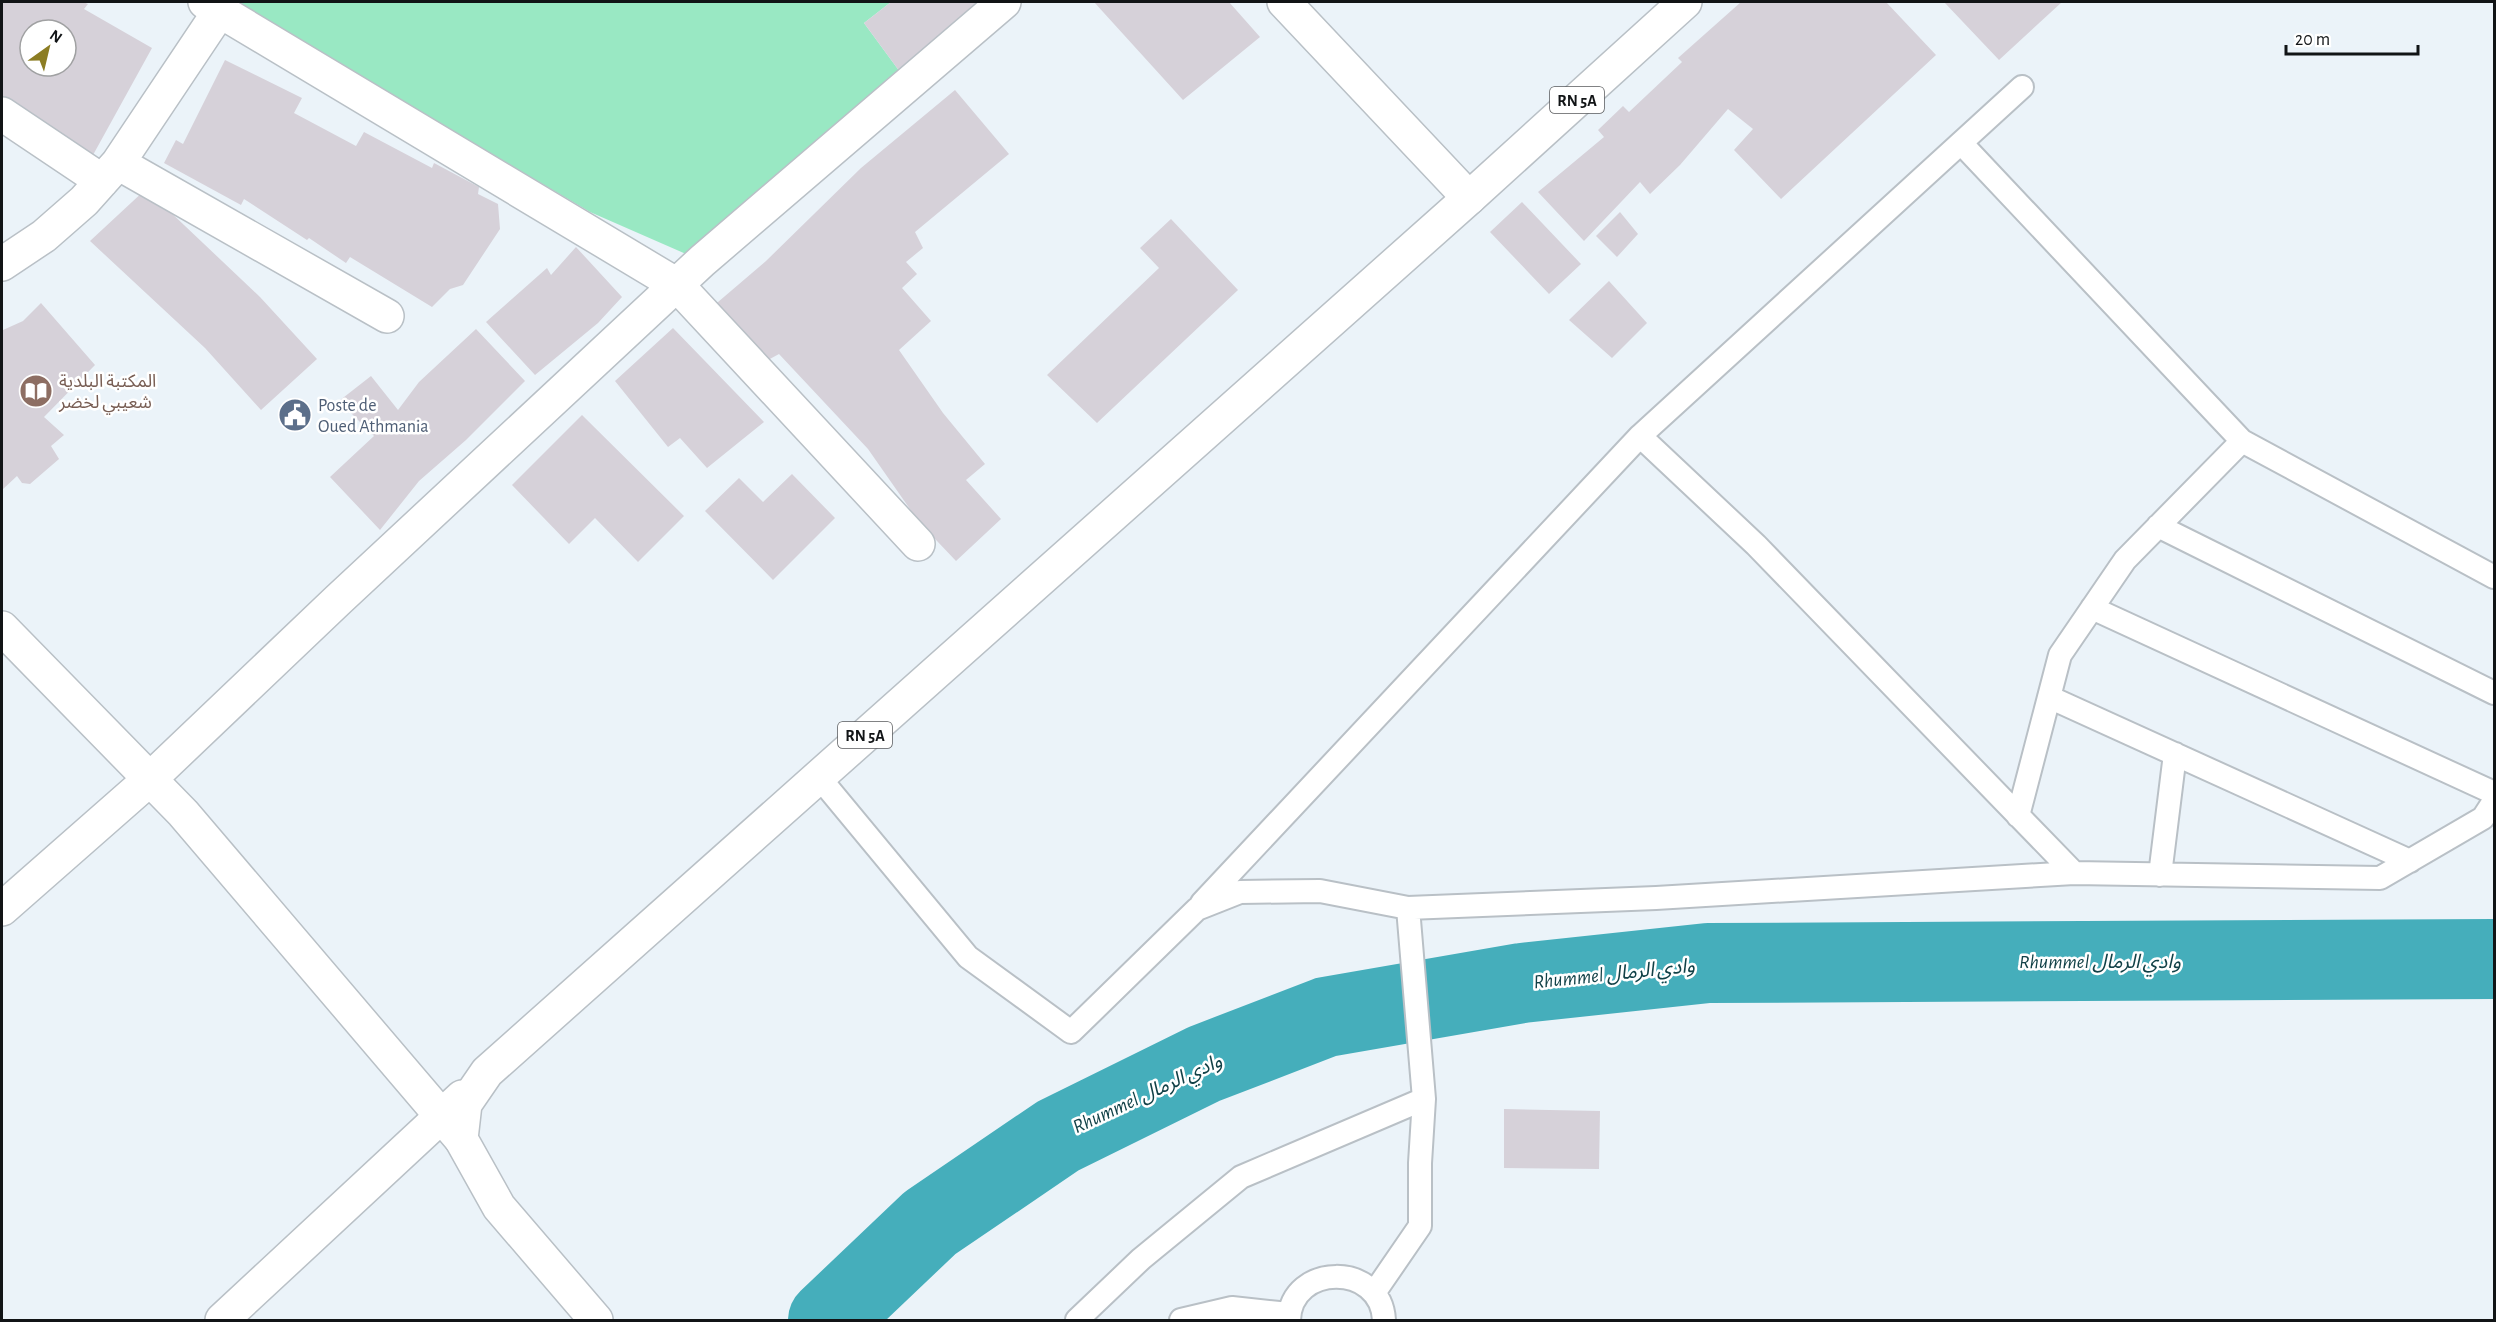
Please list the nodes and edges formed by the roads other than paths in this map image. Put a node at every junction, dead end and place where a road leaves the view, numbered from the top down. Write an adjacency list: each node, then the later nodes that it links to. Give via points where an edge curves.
1 (1004, 2): 11 (street)
2 (1284, 2): 9 (street)
3 (1685, 2): 9 (street, RN 5A)
4 (213, 5): 8 (street); 11 (street)
5 (2022, 87): 7 (lane)
6 (2, 114): 8 (street)
7 (1961, 143): 13 (lane); 14 (lane)
8 (110, 172): 10 (street, via 44,236); 12 (street)
9 (1469, 198): 23 (street, RN 5A)
10 (2, 264)
11 (677, 285): 16 (street); 24 (street)
12 (387, 316)
13 (1641, 436): 27 (lane, via 1756,545); 33 (lane)
14 (2242, 441): 15 (lane); 17 (lane)
15 (2158, 526): 18 (lane, via 2125,560); 20 (lane)
16 (918, 544)
17 (2494, 577)
18 (2092, 608): 21 (lane, via 2060,655); 25 (lane)
19 (2, 628): 24 (street)
20 (2494, 693)
21 (2049, 697): 22 (lane); 27 (lane)
22 (2175, 754): 28 (lane); 30 (lane)
23 (818, 776): 33 (lane, via 968,957 1071,1032); 35 (street, RN 5A, via 487,1072)
24 (150, 779): 32 (street); 35 (street)
25 (2494, 793)
26 (2494, 801): 28 (lane, via 2482,818)
27 (2018, 816): 29 (lane)
28 (2410, 861): 30 (lane, via 2380,878)
29 (2074, 873): 30 (lane); 31 (lane, via 1656,898)
30 (2160, 875)
31 (1408, 908): 33 (lane, via 1320,891 1240,892); 34 (lane)
32 (2, 909)
33 (1197, 909)
34 (1424, 1099): 36 (lane, via 1420,1226); 41 (lane, via 1241,1177 1141,1259)
35 (452, 1128): 39 (street); 40 (street, via 499,1207)
36 (1374, 1293): 38 (lane, via 1357,1280 1335,1276 1315,1281 1298,1294); 43 (lane, via 1384,1311)
37 (1231, 1314): 38 (lane); 42 (lane)
38 (1289, 1317)
39 (222, 1320)
40 (596, 1320)
41 (1077, 1320)
42 (1181, 1320)
43 (1384, 1320)

